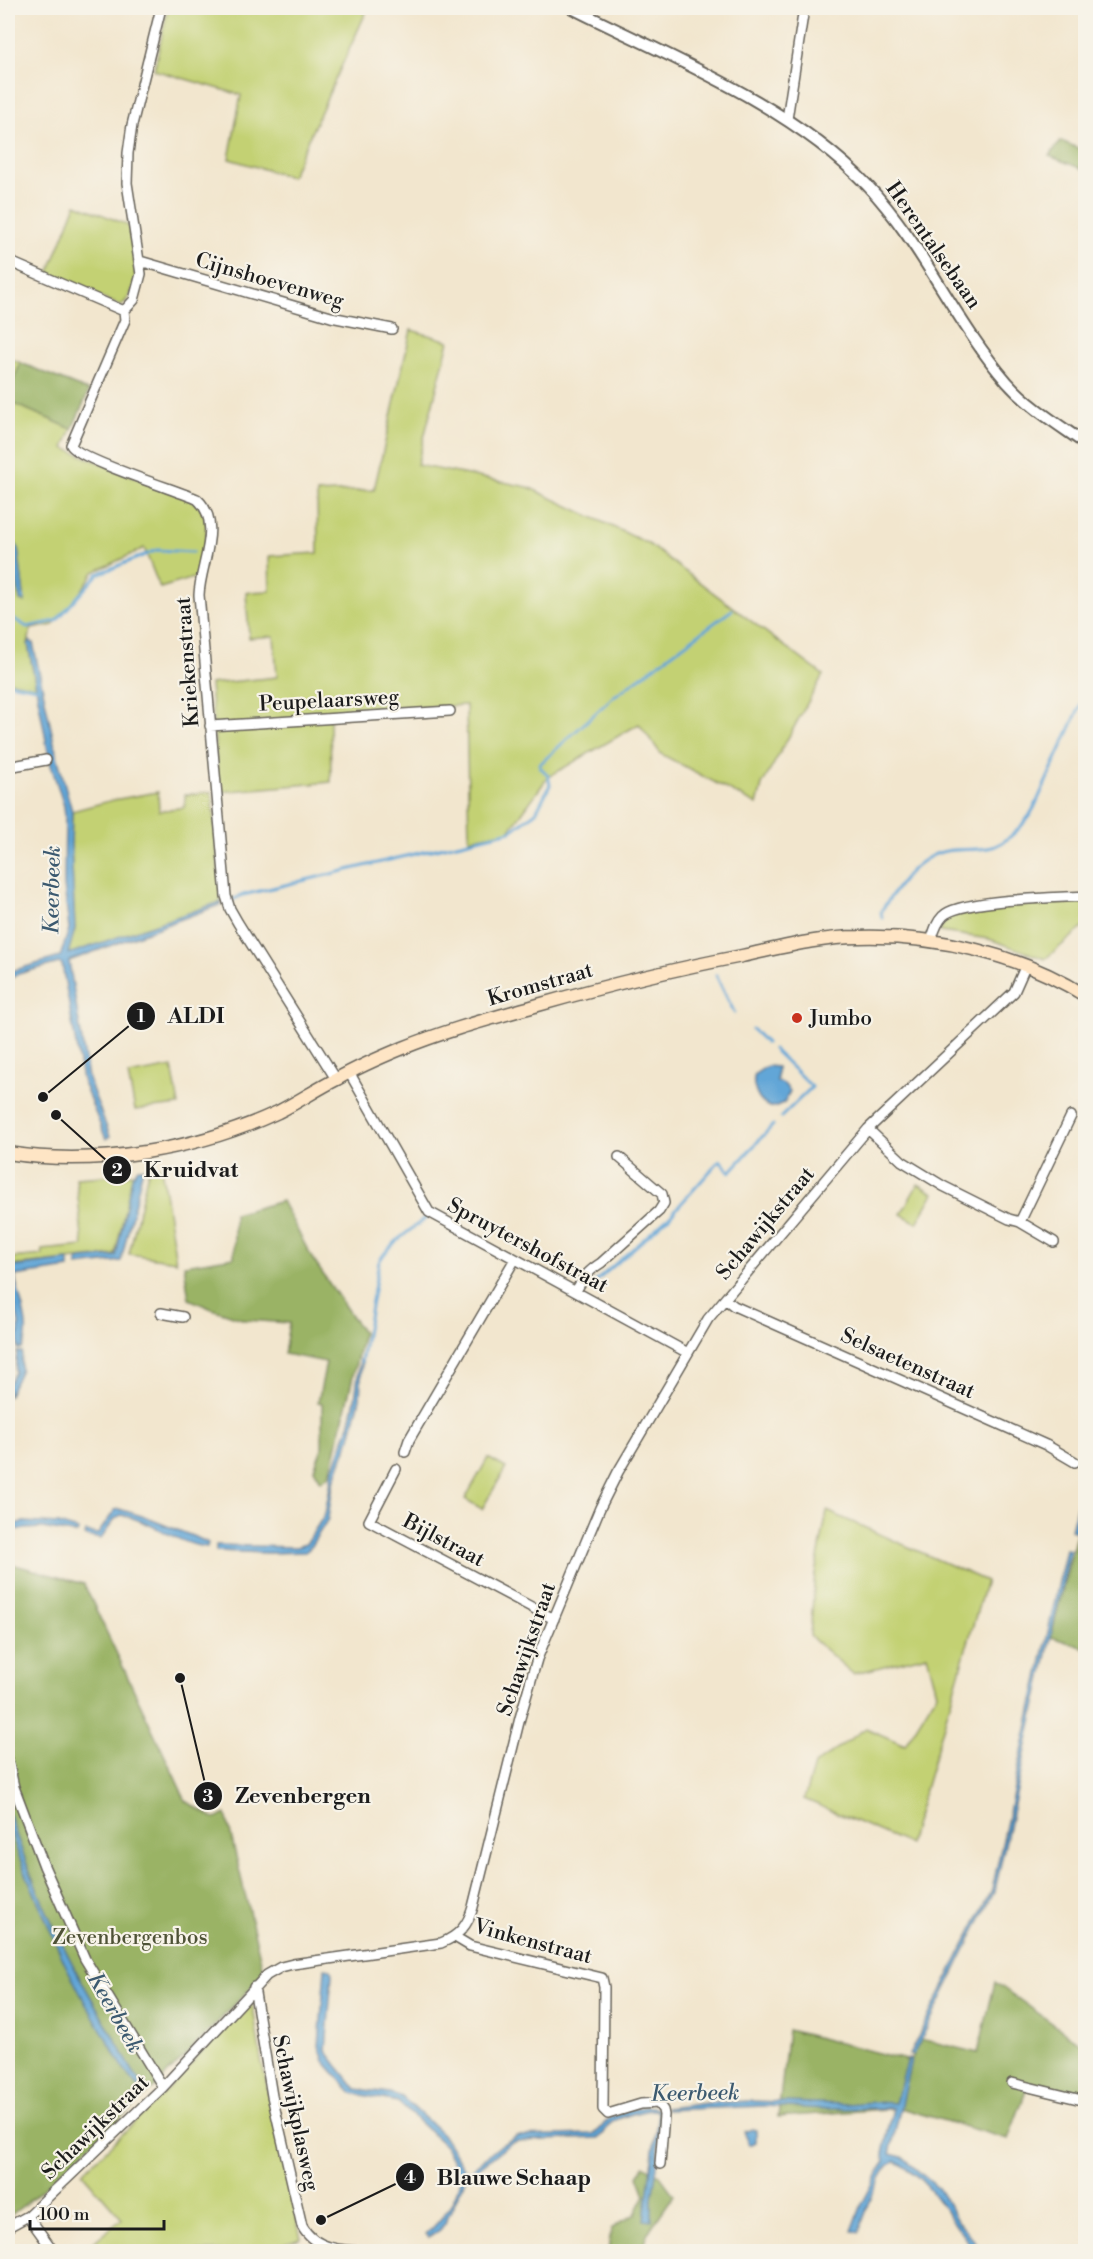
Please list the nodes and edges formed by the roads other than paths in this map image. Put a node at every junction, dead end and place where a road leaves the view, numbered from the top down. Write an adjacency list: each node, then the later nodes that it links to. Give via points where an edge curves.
1 (161, 8): 6 (street, via 128,153 130,212)
2 (572, 8): 4 (street, Herentalsebaan)
3 (804, 8): 4 (street)
4 (787, 119): 9 (street, Herentalsebaan, via 867,185 901,226 1008,382)
5 (8, 261): 7 (street)
6 (140, 261): 7 (street, via 139,288); 8 (street, Cijnshoevenweg, via 331,317)
7 (124, 311): 11 (street, Kriekenstraat, via 125,320 71,445 75,451 94,459 197,498 206,509 209,533 199,594)
8 (392, 329)
9 (1086, 444)
10 (450, 711): 11 (street, Peupelaarsweg)
11 (210, 726): 19 (street, Kriekenstraat, via 230,909)
12 (46, 760): 13 (street)
13 (8, 767)
14 (1086, 896): 15 (street, via 981,903 953,909 936,926)
15 (931, 941): 16 (main road, Kromstraat); 18 (main road, Kromstraat, via 834,938 706,963 470,1024)
16 (1026, 966): 17 (main road, Kromstraat); 21 (street, Schawijkstraat, via 1011,995)
17 (1086, 996)
18 (349, 1072): 19 (main road, Kromstraat); 26 (street, Spruytershofstraat, via 429,1212)
19 (336, 1079): 22 (main road, Kromstraat, via 281,1110 199,1142 69,1158)
20 (1071, 1116): 24 (street)
21 (868, 1130): 24 (street, via 902,1161 943,1186); 28 (street, Schawijkstraat)
22 (8, 1153)
23 (619, 1157): 27 (street, via 662,1194 664,1203 591,1269)
24 (1020, 1222): 25 (street)
25 (1054, 1242)
26 (515, 1258): 27 (street, Spruytershofstraat); 32 (street)
27 (576, 1291): 31 (street, Spruytershofstraat)
28 (725, 1299): 31 (street, Schawijkstraat, via 708,1318); 33 (street, Selsaetenstraat, via 1046,1445)
29 (161, 1313): 30 (street)
30 (183, 1317)
31 (688, 1353): 35 (street, Schawijkstraat, via 618,1472)
32 (405, 1452)
33 (1074, 1462)
34 (396, 1469): 35 (street, Bijlstraat, via 369,1521)
35 (554, 1619): 37 (street, Schawijkstraat, via 537,1659 520,1718 473,1907 464,1928)
36 (8, 1760): 40 (street, via 14,1787 44,1866 85,1959)
37 (455, 1937): 38 (street, Schawijkstraat, via 441,1943 281,1967); 42 (street, Vinkenstraat, via 470,1946 602,1978 603,2109 608,2114 658,2103 664,2115)
38 (254, 1987): 40 (street, Schawijkstraat); 46 (street, Schawijkplasweg, via 272,2096 302,2226 318,2244)
39 (1012, 2083): 41 (street)
40 (163, 2088): 43 (street, Schawijkstraat)
41 (1086, 2101)
42 (660, 2164)
43 (28, 2216): 44 (street, Schawijkstraat); 45 (street)
44 (8, 2227)
45 (54, 2252)
46 (386, 2252)

